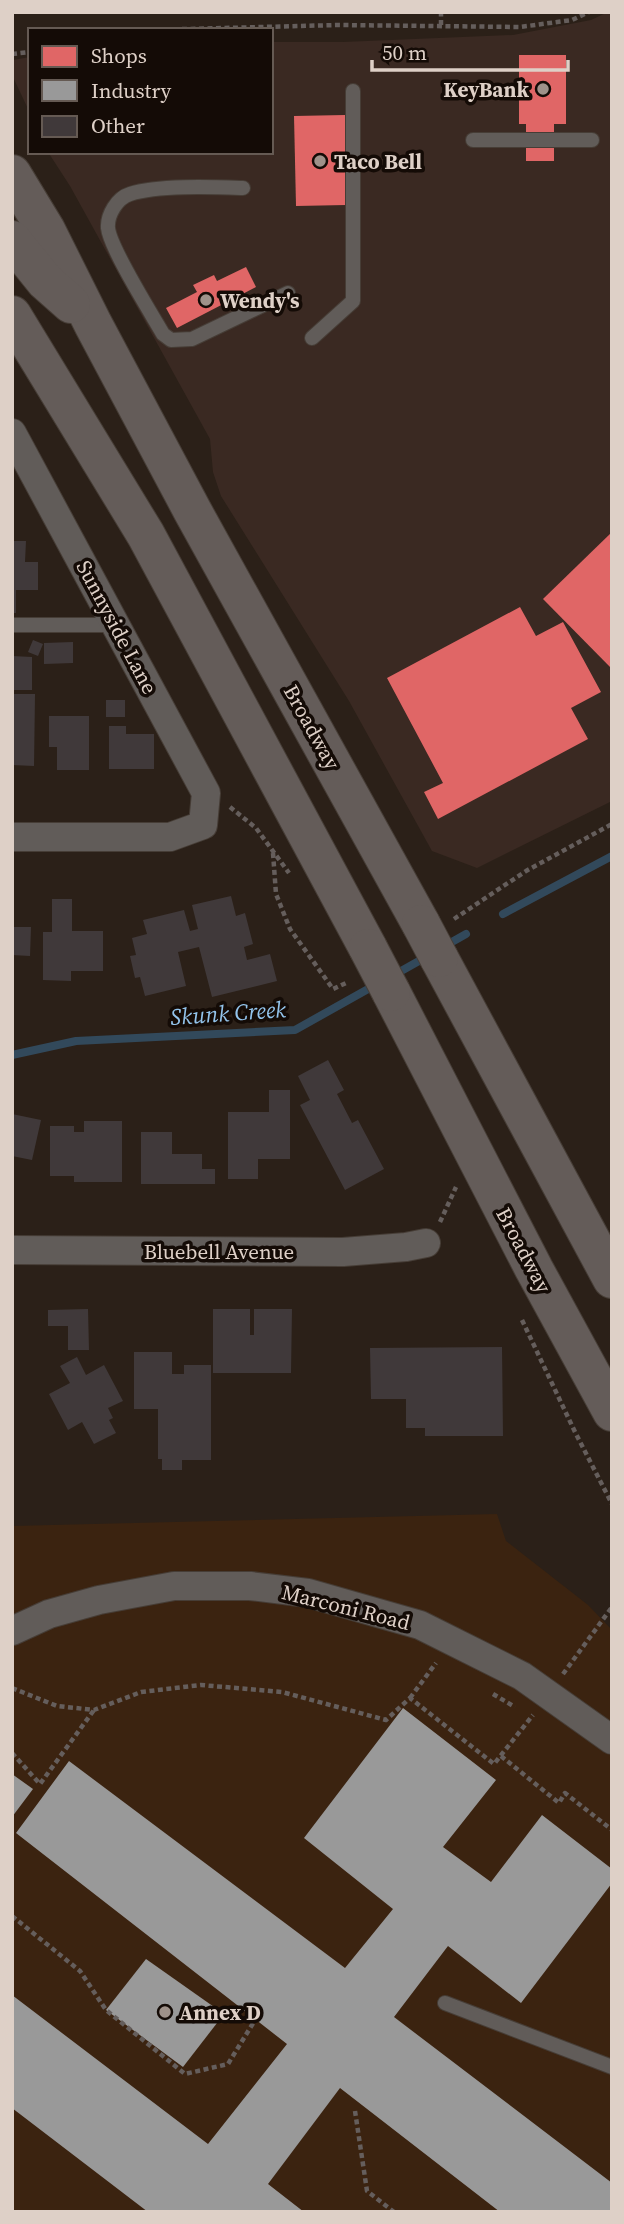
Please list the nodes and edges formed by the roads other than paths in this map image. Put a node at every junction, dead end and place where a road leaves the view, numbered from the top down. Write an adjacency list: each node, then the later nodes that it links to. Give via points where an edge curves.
1 (353, 91): 10 (lane, via 353,301)
2 (473, 140): 3 (lane)
3 (592, 140)
4 (12, 174): 9 (main road, Broadway)
5 (243, 188): 7 (lane, via 127,195 113,208 108,228 114,247 163,334 171,340 192,339)
6 (12, 240): 9 (main road, via 45,281)
7 (288, 293)
8 (12, 315): 18 (main road, Broadway, bridge, via 146,535)
9 (93, 324): 17 (main road, Broadway, bridge, via 192,509 436,923 439,958)
10 (312, 338)
11 (12, 433): 13 (street, Sunnyside Lane)
12 (12, 625): 13 (lane)
13 (117, 625): 14 (street, Sunnyside Lane, via 206,793 203,825 170,837)
14 (12, 836)
15 (426, 1243): 16 (street, Bluebell Avenue, via 343,1252)
16 (12, 1250)
17 (612, 1279)
18 (612, 1412)
19 (12, 1631): 20 (street, Marconi Road, via 49,1614 99,1600 173,1586 250,1586 308,1593 420,1625 522,1676)
20 (612, 1740)
21 (444, 2003): 22 (lane)
22 (612, 2067)

